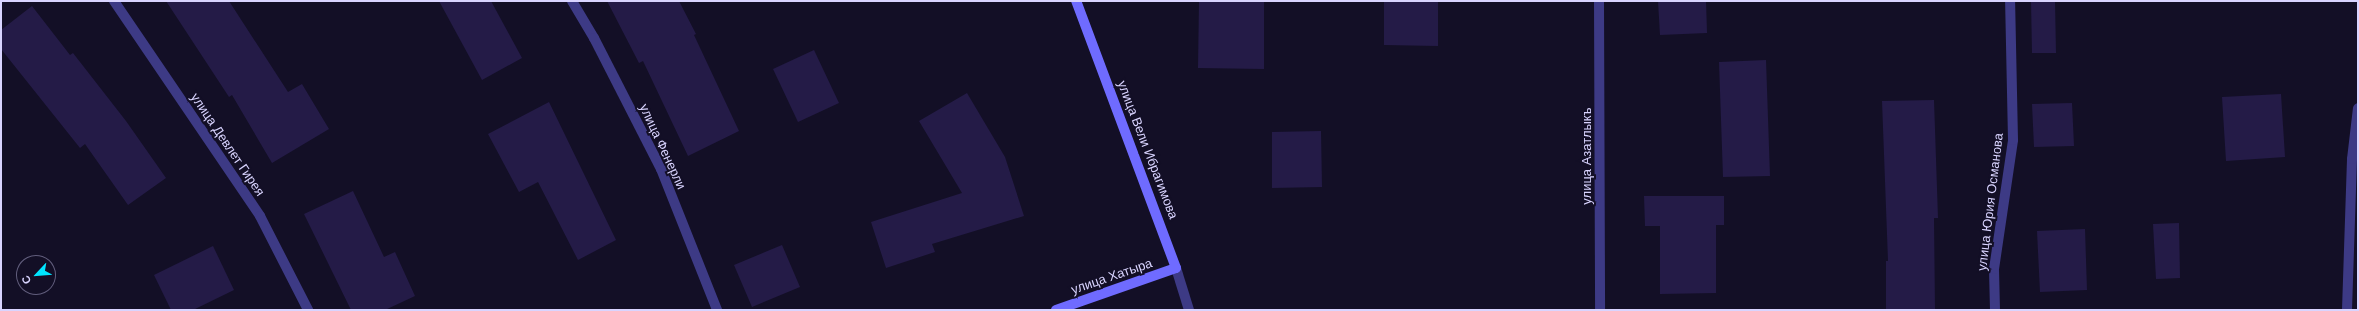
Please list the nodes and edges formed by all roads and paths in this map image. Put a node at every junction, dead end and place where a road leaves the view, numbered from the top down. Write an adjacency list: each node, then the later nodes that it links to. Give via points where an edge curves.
1 (114, 1): 8 (street, улица Девлет Гирея, via 260,216)
2 (572, 1): 9 (street, улица Фенерли, via 594,38 661,170)
3 (1076, 1): 7 (street, улица Вели Ибрагимова)
4 (1599, 1): 12 (street, улица Азатлыкъ)
5 (2010, 1): 13 (street, улица Юрия Османова, via 2013,140 1994,269)
6 (2358, 108): 14 (street, via 2352,159)
7 (1176, 268): 10 (street, улица Хатыра); 11 (street, улица Вели Ибрагимова)
8 (308, 310)
9 (717, 310)
10 (1056, 310)
11 (1189, 310)
12 (1600, 310)
13 (1995, 310)
14 (2347, 310)

